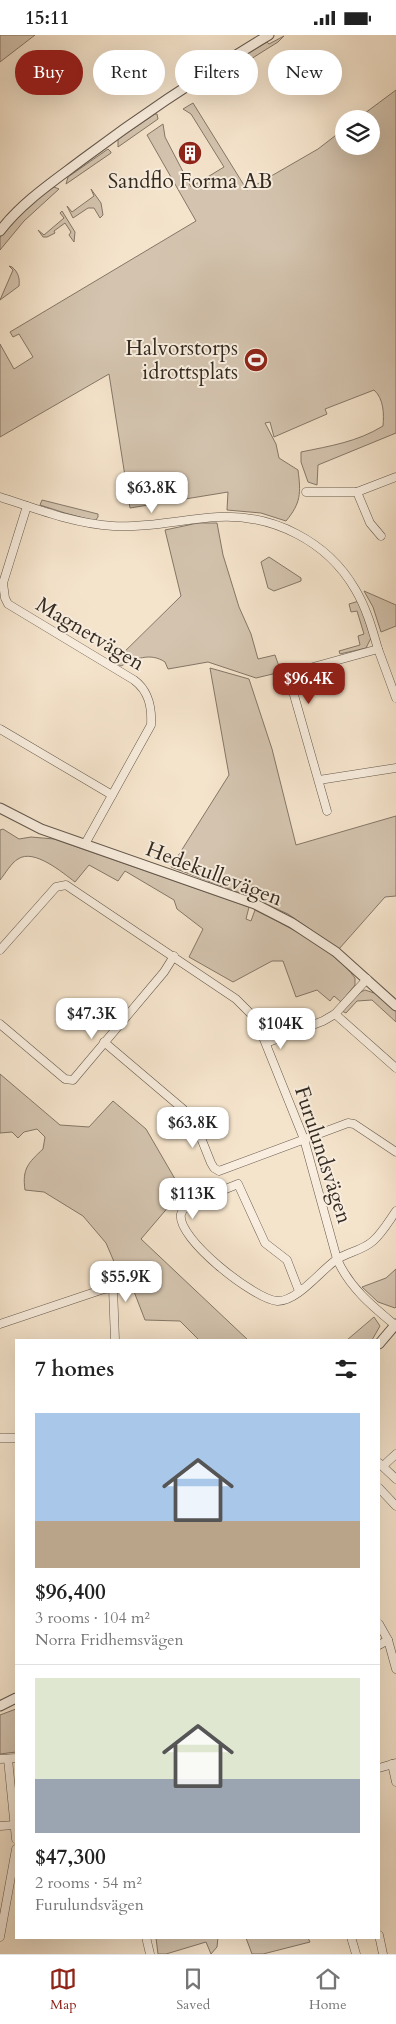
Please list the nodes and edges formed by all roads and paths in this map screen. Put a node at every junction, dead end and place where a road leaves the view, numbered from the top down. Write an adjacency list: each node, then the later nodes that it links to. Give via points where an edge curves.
1 (269, 35): 2 (street, via 172,95 108,140 27,202)
2 (0, 231)
3 (396, 477): 5 (street)
4 (306, 492): 5 (street)
5 (357, 492): 8 (street, via 370,523)
6 (0, 497): 7 (street)
7 (27, 506): 9 (street, via 111,526 133,527 234,516 281,526 297,533 338,565 359,596); 14 (street, Magnetvägen, via 2,583 8,604 134,680 145,691 150,704 151,725)
8 (381, 537)
9 (378, 649): 10 (street); 13 (street, via 288,674)
10 (396, 699)
11 (0, 729): 14 (street)
12 (396, 768): 13 (street)
13 (319, 780): 16 (street)
14 (112, 795): 17 (street, Magnetvägen)
15 (0, 808): 17 (street, Hedekullevägen, via 41,829)
16 (327, 811)
17 (86, 845): 20 (street, Hedekullevägen, via 255,904 314,937)
18 (0, 950): 19 (street, Furulundsvägen, via 56,887 66,885)
19 (174, 956): 24 (street); 25 (street, Furulundsvägen, via 251,1013)
20 (367, 979): 21 (street, Hedekullevägen); 22 (street)
21 (396, 1006)
22 (335, 1014): 25 (street); 26 (street)
23 (0, 1024): 24 (street, via 65,1079 73,1080)
24 (104, 1042): 27 (street, via 183,1109 197,1129 211,1163 219,1171)
25 (266, 1043): 27 (street, Furulundsvägen)
26 (396, 1068)
27 (304, 1139): 28 (street, via 348,1123); 30 (street, Furulundsvägen)
28 (396, 1152)
29 (396, 1211): 30 (street, via 371,1243)
30 (337, 1259): 33 (street); 35 (street, Furulundsvägen, via 354,1288)
31 (110, 1269): 32 (street)
32 (114, 1289): 34 (street, via 104,1289); 36 (street)
33 (299, 1291): 33 (street, via 278,1301 266,1299 234,1279 205,1254 188,1233 182,1223 181,1214 185,1208 238,1184 265,1243 287,1259)
34 (0, 1325)
35 (396, 1325): 37 (street)
36 (115, 1339)
37 (380, 1343)
38 (0, 1438): 39 (street)
39 (15, 1438)
40 (396, 1454): 41 (street)
41 (381, 1465): 42 (street)
42 (396, 1479)
43 (380, 1489): 44 (street)
44 (396, 1506)
45 (380, 1626): 46 (street)
46 (388, 1640): 47 (street); 48 (street)
47 (380, 1644)
48 (396, 1669)
49 (15, 1698): 50 (street)
50 (0, 1706)
51 (8, 1759): 55 (street)
52 (394, 1764): 53 (street); 54 (street)
53 (380, 1768)
54 (396, 1782)
55 (15, 1825): 56 (street)
56 (0, 1826)
57 (15, 1854): 58 (street)
58 (0, 1937)
59 (146, 1939): 62 (street)
60 (352, 1939): 63 (street)
61 (380, 1939): 64 (street)
62 (150, 1954)
63 (356, 1954)
64 (383, 1954)

